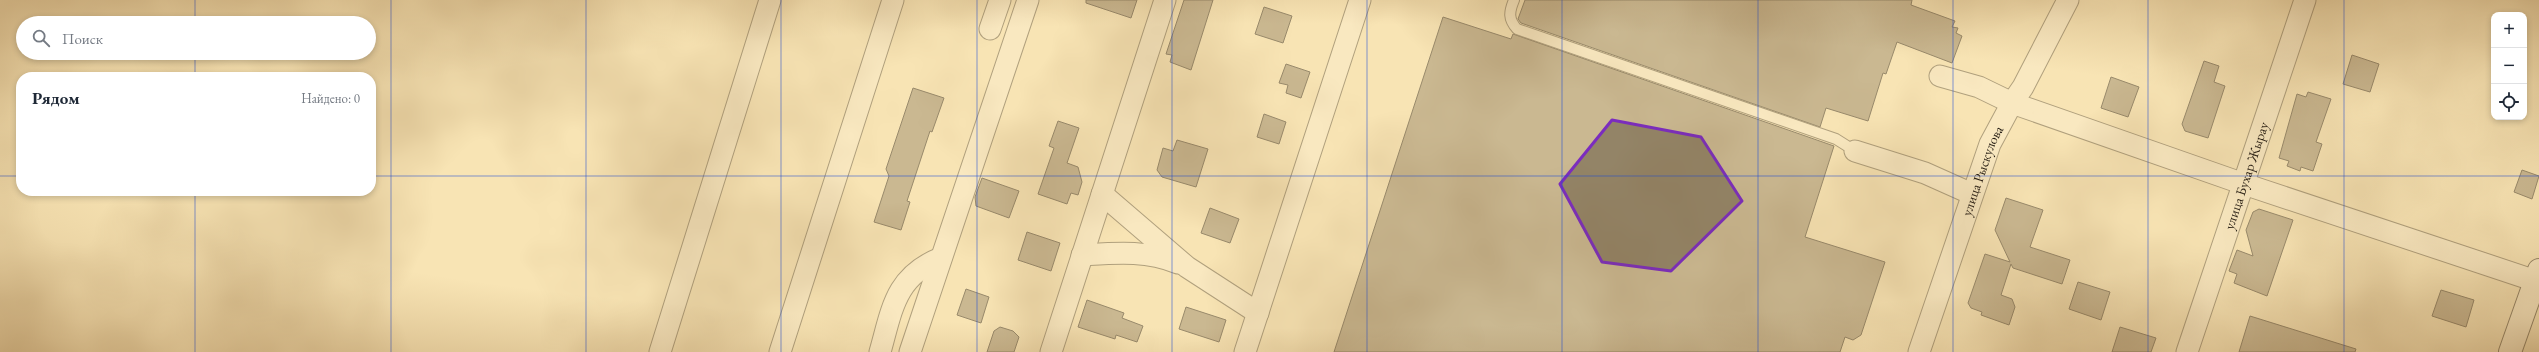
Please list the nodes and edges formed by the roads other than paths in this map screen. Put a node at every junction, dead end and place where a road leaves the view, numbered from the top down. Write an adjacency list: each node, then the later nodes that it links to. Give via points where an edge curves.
1 (770, 0): 22 (street)
2 (893, 0): 23 (street)
3 (1000, 0): 10 (street)
4 (1028, 0): 18 (street)
5 (1165, 0): 15 (street)
6 (1360, 0): 21 (street)
7 (1514, 0): 13 (lane, via 1509,15 1510,22 1517,29 1836,139)
8 (2068, 0): 12 (street, улица Рыскулова, via 2023,88)
9 (2305, 0): 14 (street, улица Бухар Жырау)
10 (990, 29)
11 (1940, 76): 12 (street, via 1979,87)
12 (2012, 103): 14 (street); 16 (street, улица Рыскулова, via 1990,144)
13 (1855, 151): 16 (street, via 1925,173)
14 (2244, 184): 20 (street); 29 (street, улица Бухар Жырау)
15 (1102, 194): 17 (street); 19 (street)
16 (1972, 194): 28 (street, улица Рыскулова)
17 (1082, 255): 19 (street, via 1130,252 1162,256); 26 (street)
18 (941, 258): 24 (street, via 924,264 897,294); 25 (street)
19 (1188, 267): 21 (street)
20 (2538, 278): 30 (street)
21 (1258, 313): 27 (street)
22 (660, 352)
23 (780, 352)
24 (880, 352)
25 (910, 352)
26 (1051, 352)
27 (1245, 352)
28 (1919, 352)
29 (2187, 352)
30 (2510, 352)

